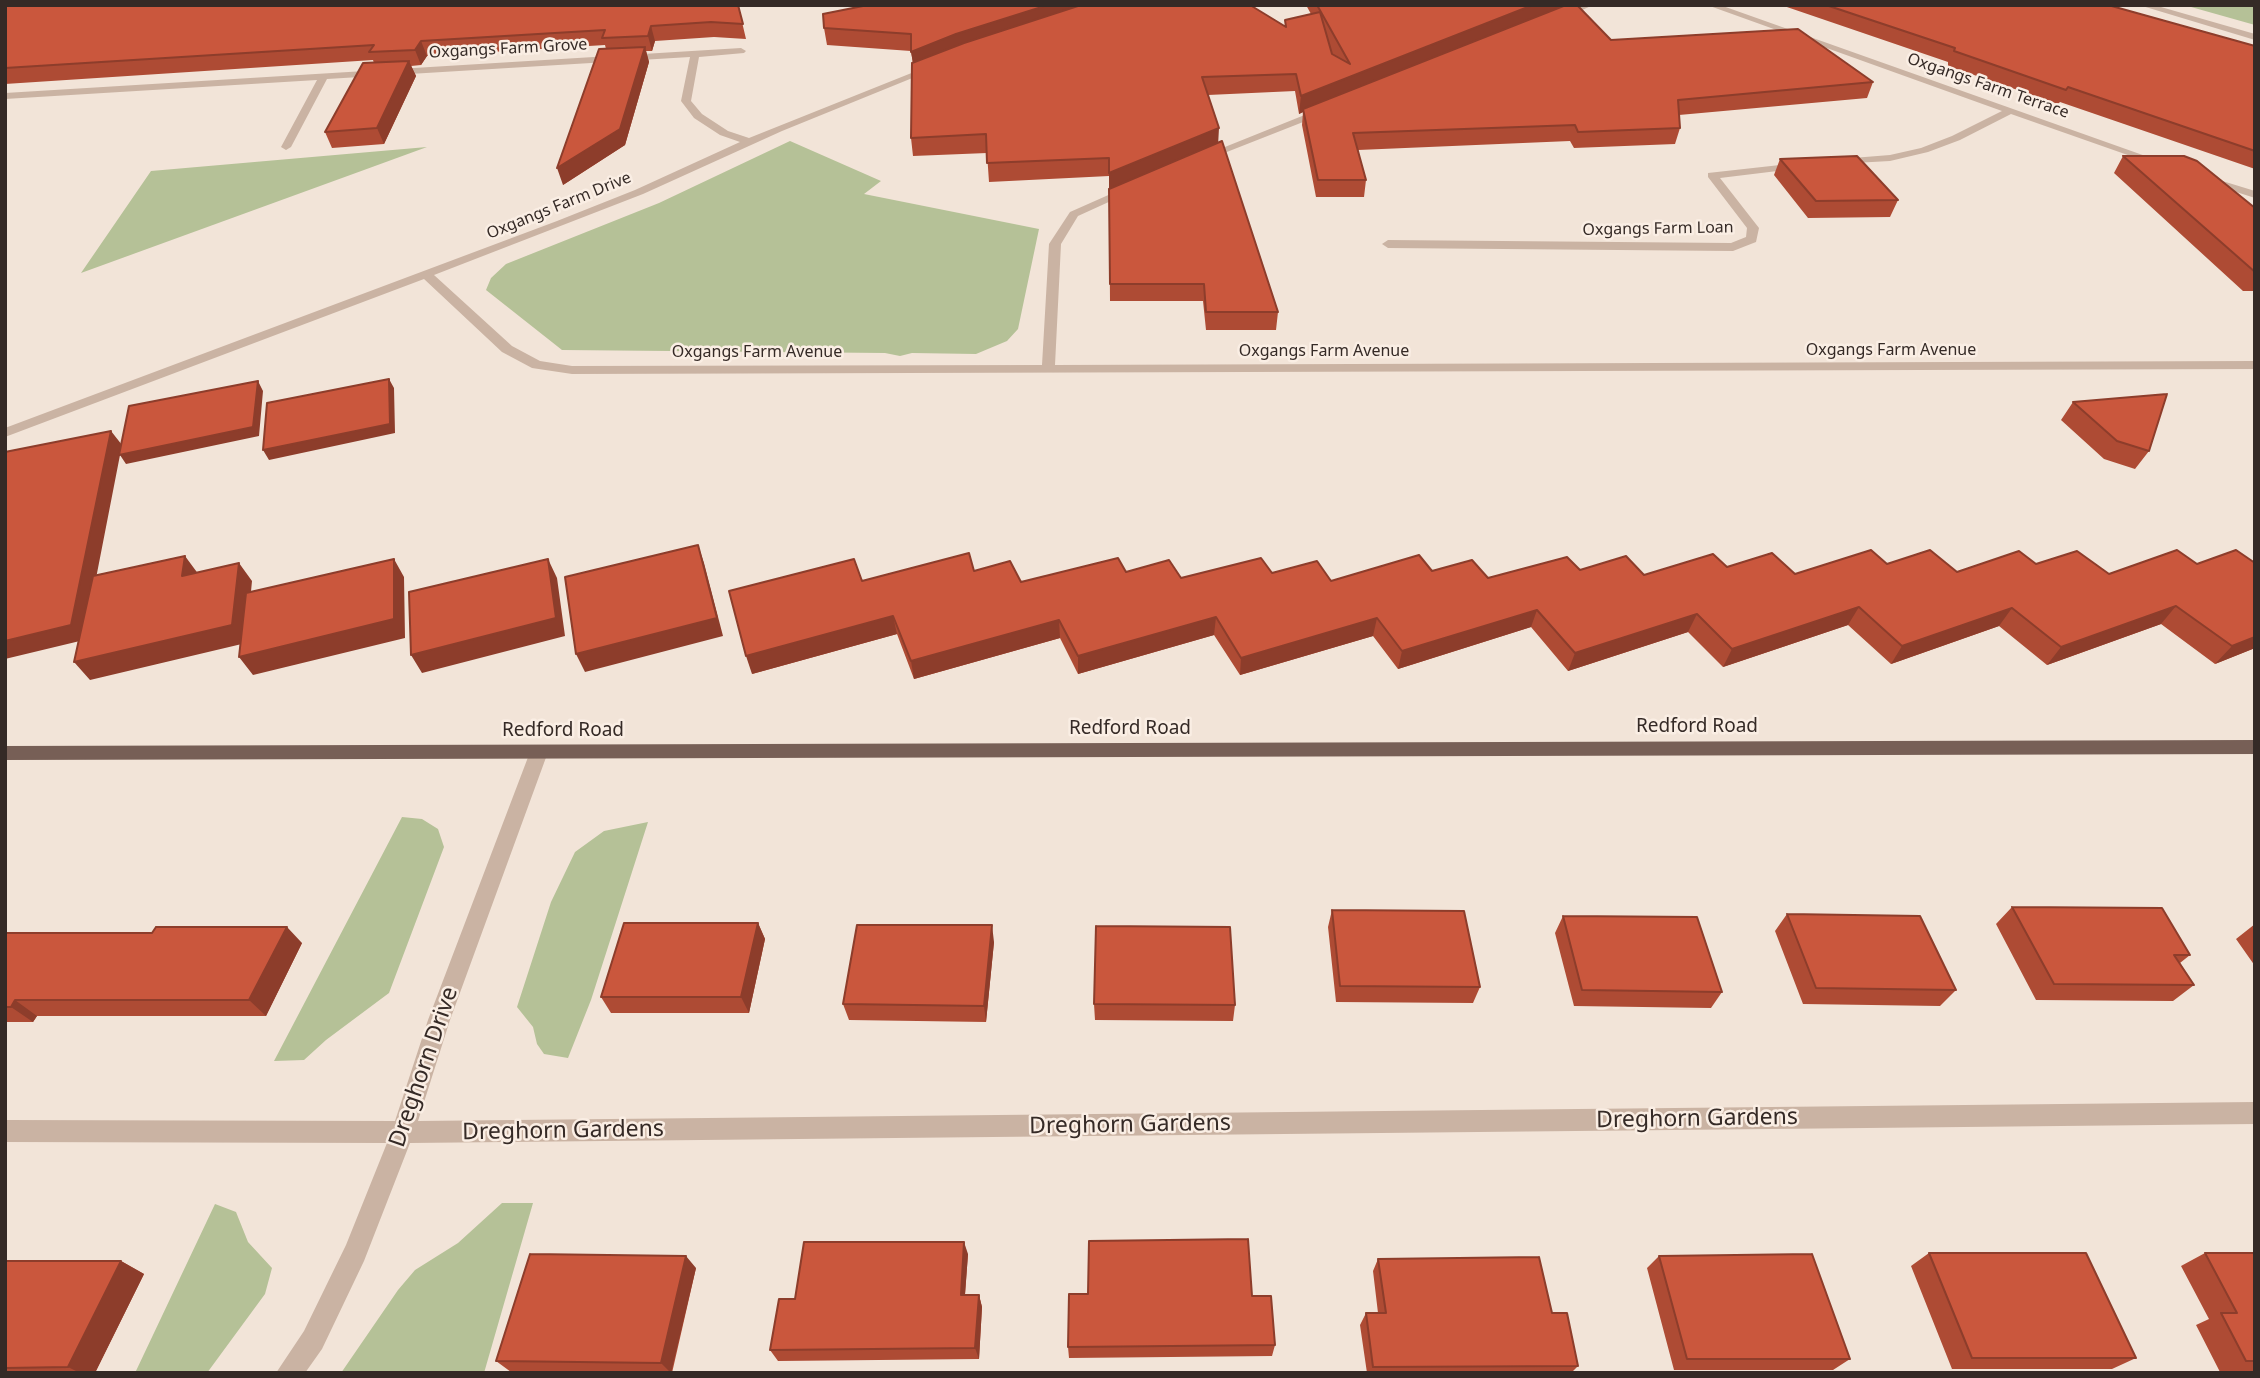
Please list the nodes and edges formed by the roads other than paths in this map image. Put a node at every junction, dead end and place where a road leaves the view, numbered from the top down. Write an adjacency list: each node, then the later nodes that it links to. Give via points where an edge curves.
1 (1589, 5): 4 (street)
2 (1711, 5): 12 (street, Oxgangs Farm Terrace)
3 (2143, 5): 5 (street)
4 (1551, 20)
5 (2255, 37)
6 (741, 51): 7 (street, Oxgangs Farm Grove)
7 (695, 54): 9 (street, Oxgangs Farm Grove); 13 (street, via 686,101 698,116)
8 (950, 61): 13 (street, Oxgangs Farm Drive)
9 (324, 76): 10 (street, Oxgangs Farm Grove); 14 (street)
10 (5, 96)
11 (1333, 107): 15 (street)
12 (2008, 111): 16 (street, via 1924,150); 18 (street, Oxgangs Farm Terrace)
13 (749, 142): 23 (street, Oxgangs Farm Drive, via 639,192)
14 (286, 147)
15 (1192, 163)
16 (1822, 164)
17 (1808, 166): 22 (street, Oxgangs Farm Loan, via 1712,175 1753,228 1752,239 1733,247)
18 (2177, 169)
19 (2190, 173): 21 (street)
20 (1140, 185): 25 (street, via 1082,210 1063,228 1055,244)
21 (2255, 195)
22 (1388, 244)
23 (427, 275): 25 (street, Oxgangs Farm Avenue, via 507,349 537,365 572,370); 26 (street, Oxgangs Farm Drive)
24 (2255, 365): 25 (street, Oxgangs Farm Avenue)
25 (1048, 370)
26 (5, 433)
27 (2255, 747): 28 (main road, Redford Road)
28 (539, 752): 29 (main road, Redford Road); 32 (street, Dreghorn Drive, via 439,1020)
29 (5, 753)
30 (2255, 1113): 32 (street, Dreghorn Gardens)
31 (5, 1131): 32 (street, Dreghorn Gardens)
32 (403, 1131): 33 (street, Dreghorn Drive, via 355,1252 313,1340)
33 (289, 1373)

